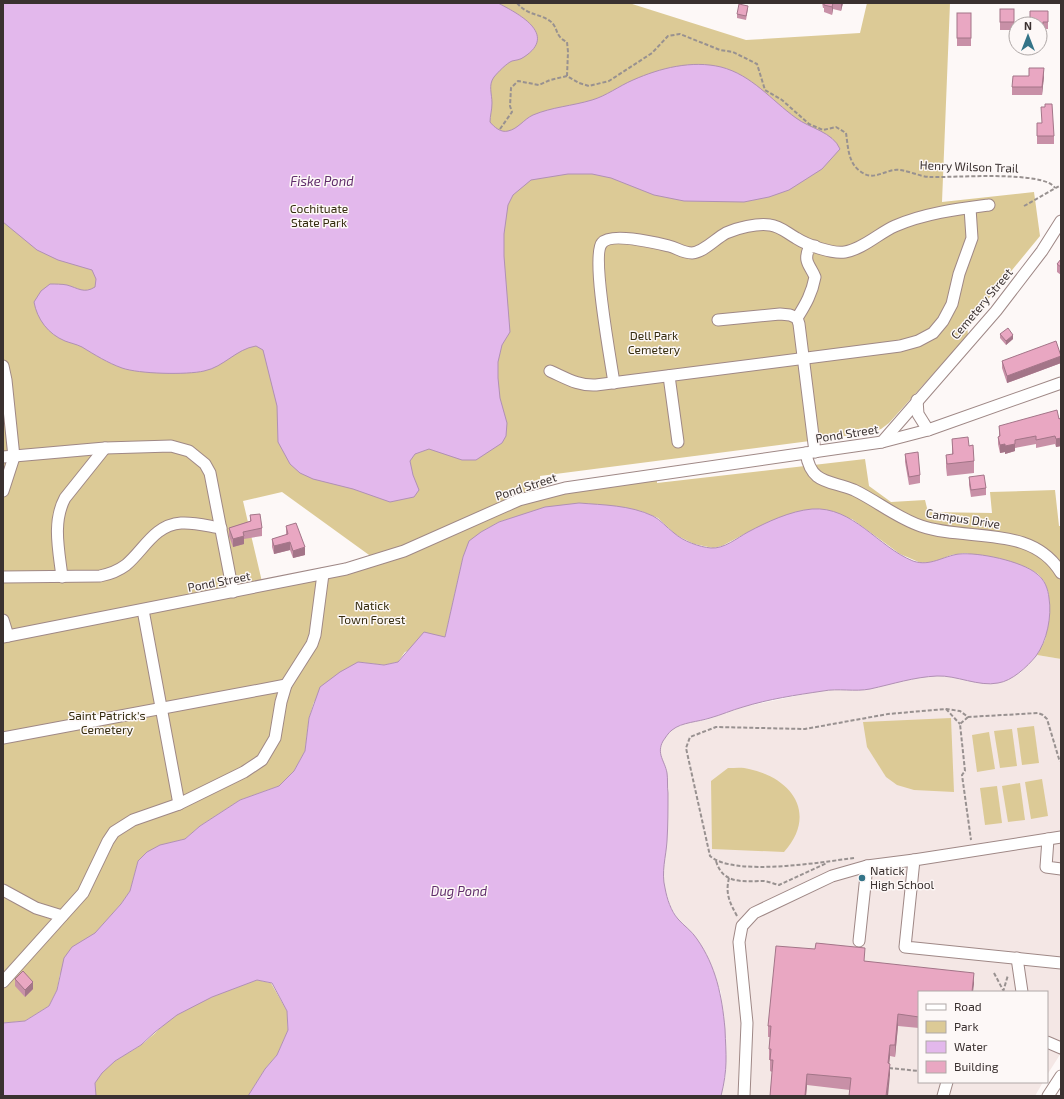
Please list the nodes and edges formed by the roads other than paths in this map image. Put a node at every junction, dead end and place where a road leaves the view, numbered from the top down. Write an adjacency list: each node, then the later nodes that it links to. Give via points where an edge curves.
1 (989, 205): 2 (street)
2 (970, 208): 4 (street, via 936,213 896,226 846,252 835,253); 7 (street, via 972,238 959,274 952,304 933,333 900,346)
3 (1061, 221): 13 (street, Cemetery Street, via 1042,251 996,311)
4 (815, 246): 5 (street, via 809,248 806,255 807,264 815,277 814,284 808,301); 11 (street, via 796,239 777,226 768,224 726,233 693,253 680,251 671,246 620,238 610,238 602,242 598,250 598,270)
5 (797, 318): 6 (street, via 780,314); 7 (street, Campus Drive)
6 (718, 320)
7 (804, 358): 10 (street); 18 (street, Campus Drive)
8 (3, 366): 20 (street)
9 (550, 371): 11 (street, via 585,386)
10 (669, 376): 11 (street); 15 (street)
11 (614, 383)
12 (1061, 383): 14 (street, Pond Street)
13 (917, 400): 14 (street, via 918,414); 16 (street, Cemetery Street)
14 (928, 430): 16 (street, Pond Street)
15 (678, 442)
16 (882, 442): 18 (street, Pond Street)
17 (105, 448): 20 (street); 22 (street, via 170,446 189,451 205,464 210,474); 26 (street, via 60,507 58,544)
18 (810, 453): 23 (street, Campus Drive, via 810,469 820,480 859,492 910,522 934,530 999,537 1026,544 1048,558); 24 (street, Pond Street, via 559,489 519,500 404,551)
19 (3, 457): 20 (street)
20 (14, 457): 21 (street)
21 (3, 491)
22 (221, 528): 26 (street, via 179,523 156,533 126,566 114,572 100,576); 27 (street)
23 (1061, 573)
24 (323, 574): 27 (street, Pond Street); 31 (street, via 315,635)
25 (3, 577): 26 (street)
26 (62, 577)
27 (233, 592): 28 (street, Pond Street)
28 (143, 610): 30 (street, Pond Street); 32 (street)
29 (3, 620): 30 (street)
30 (5, 636)
31 (286, 685): 32 (street); 34 (street, via 275,738 262,760 244,772)
32 (161, 710): 33 (street); 34 (street)
33 (3, 738)
34 (179, 804): 41 (street, via 133,820 114,832 83,892)
35 (1061, 837): 36 (street)
36 (1048, 839): 37 (street); 39 (street, via 1046,867)
37 (914, 860): 38 (street); 43 (street, via 905,947)
38 (868, 866): 42 (street); 51 (street, via 832,876 754,913 742,926 739,942 740,966 747,1023)
39 (1061, 869)
40 (3, 890): 41 (street, via 36,908)
41 (62, 916): 45 (street)
42 (859, 941)
43 (1017, 958): 44 (street); 46 (street)
44 (1061, 963)
45 (3, 982)
46 (1022, 991)
47 (1048, 1041): 48 (street)
48 (1061, 1048)
49 (1061, 1076): 53 (street)
50 (947, 1083): 52 (street)
51 (744, 1096)
52 (943, 1096)
53 (1048, 1096)

